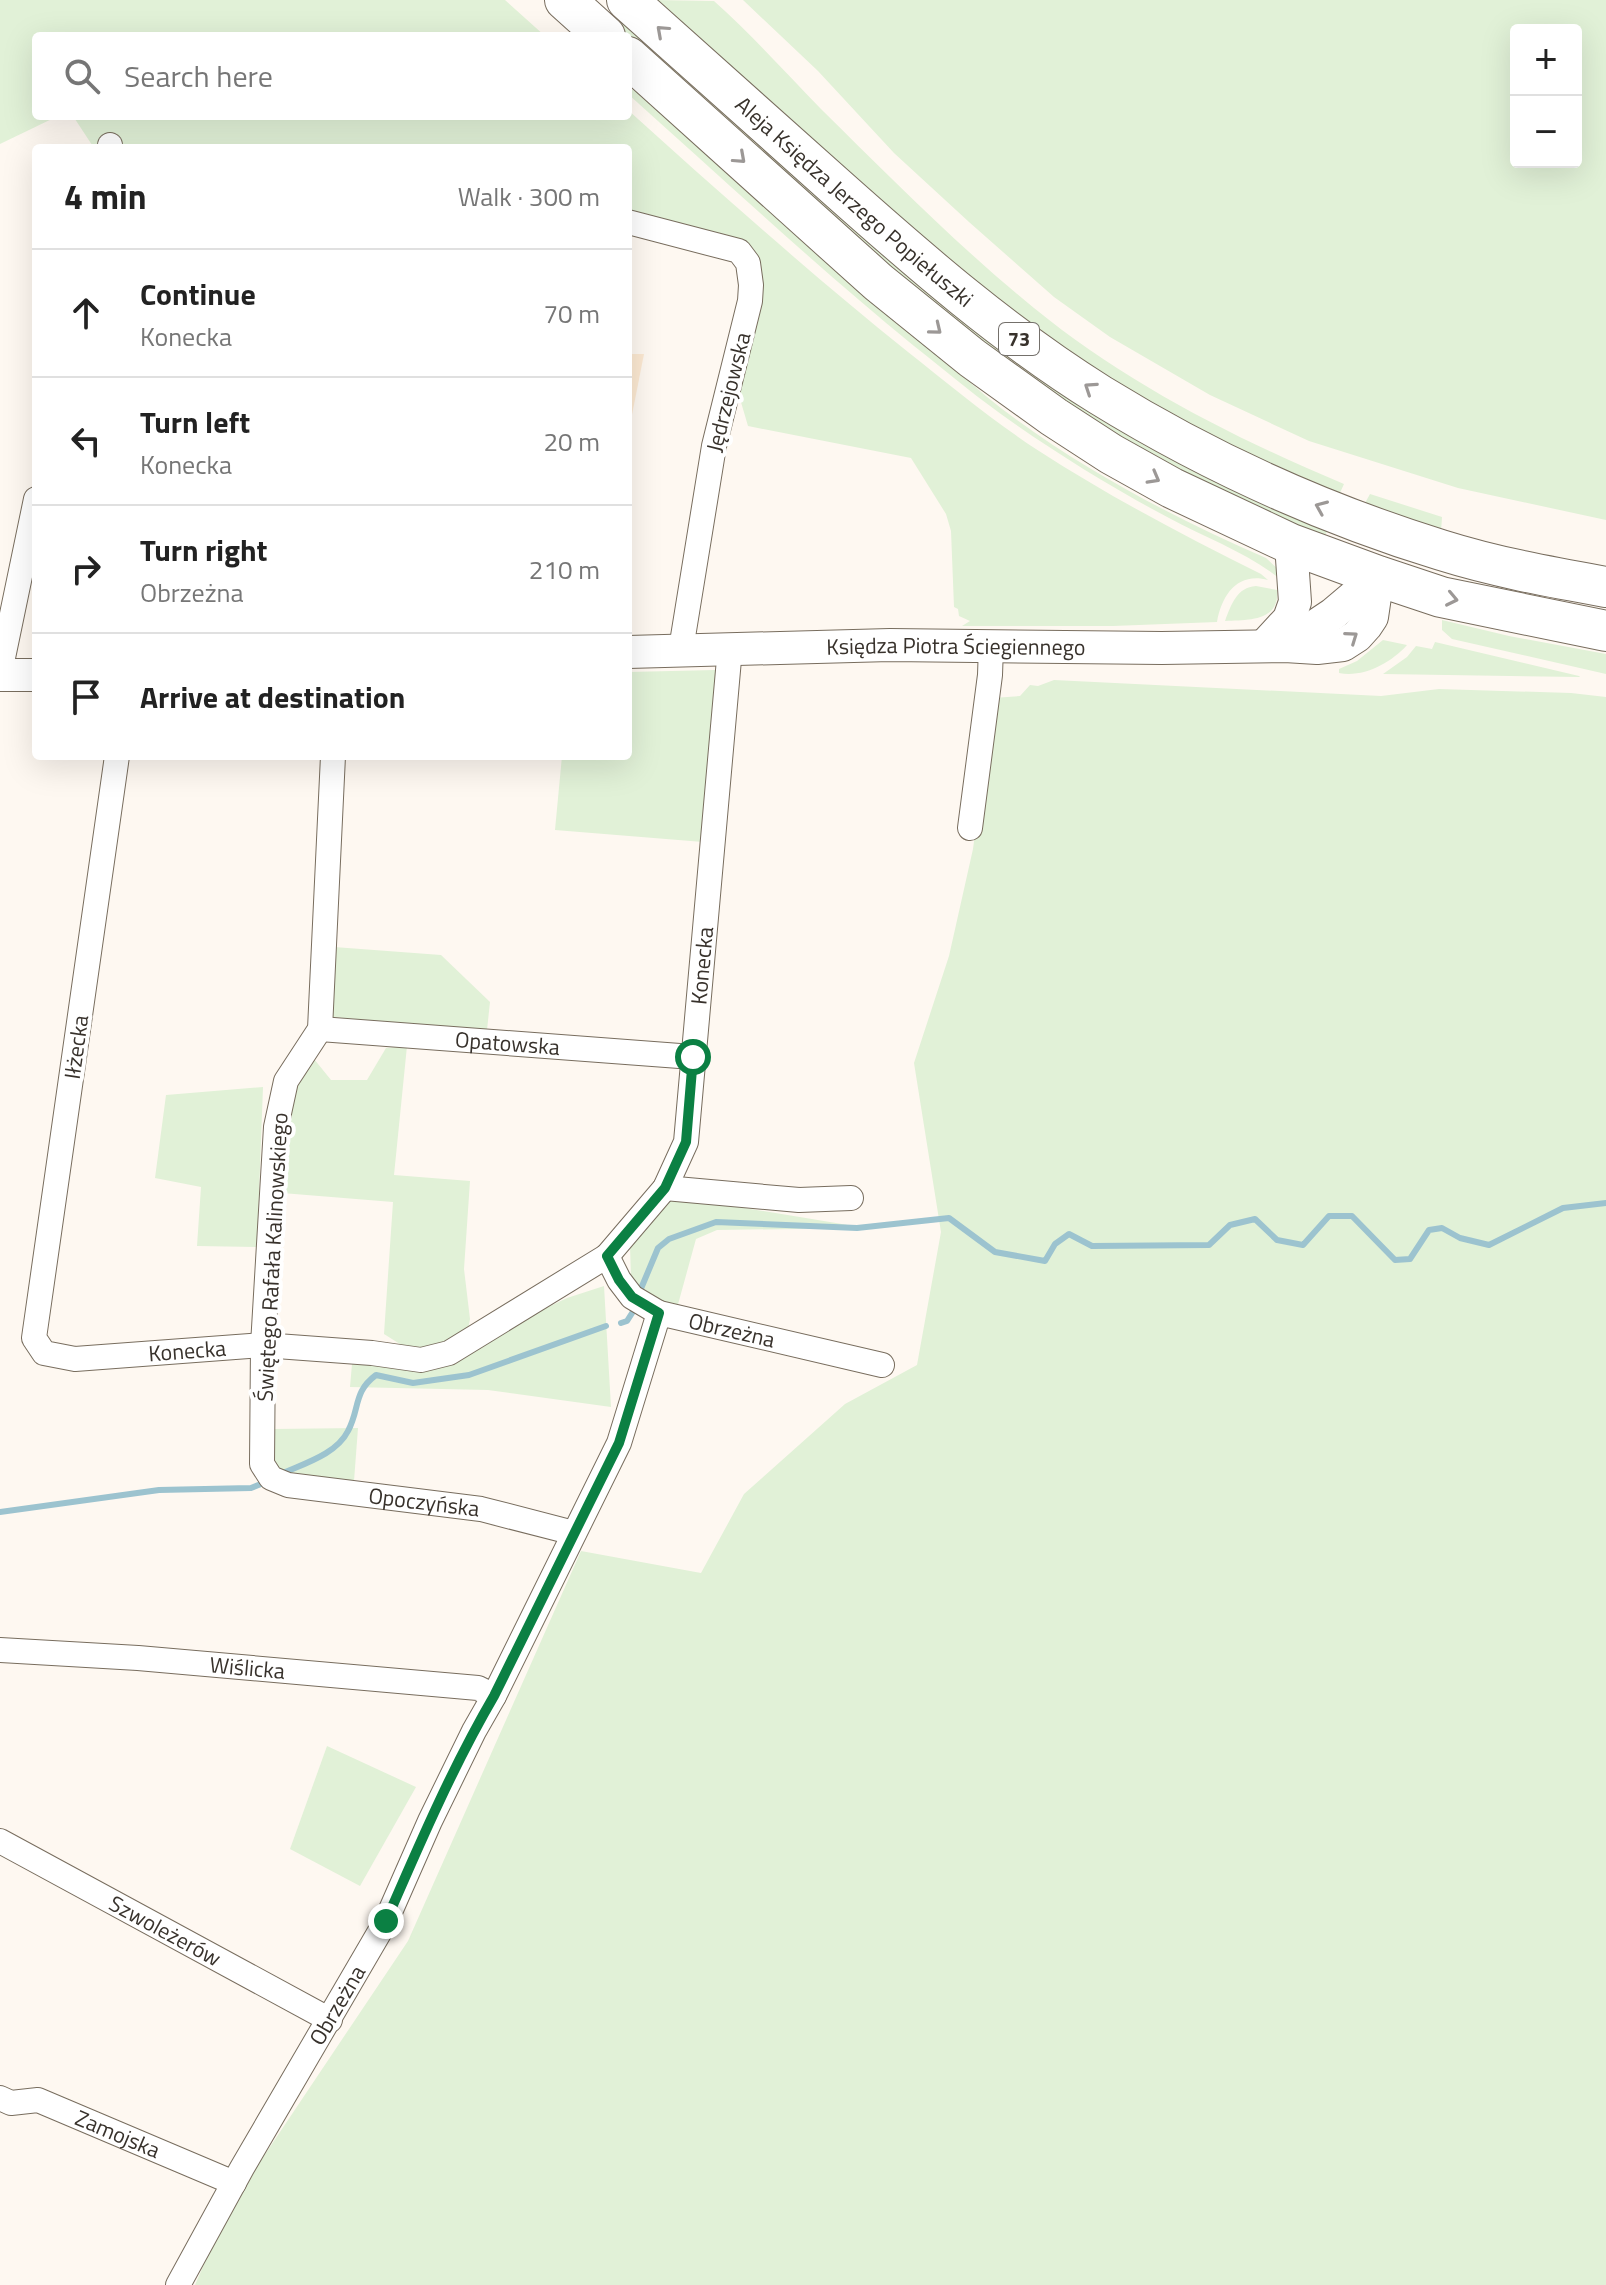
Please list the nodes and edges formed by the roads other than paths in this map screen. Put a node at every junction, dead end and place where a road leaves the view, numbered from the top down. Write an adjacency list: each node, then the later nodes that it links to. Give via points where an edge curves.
1 (565, 0): 3 (main road)
2 (627, 0): 7 (main road, Aleja Księdza Jerzego Popiełuszki / 73, one-way to 2, via 1250,477 1098,394 1052,362 915,258)
3 (601, 32)
4 (632, 61): 8 (main road, Aleja Księdza Jerzego Popiełuszki / 73, one-way to 8, via 878,282 984,367 1111,454)
5 (632, 223): 15 (street, Jędrzejowska, via 739,251 750,270 746,319 714,446)
6 (32, 518): 17 (street)
7 (1394, 535): 9 (main road); 10 (main road, 73, via 1523,572)
8 (1291, 544): 9 (main road, Aleja Księdza Jerzego Popiełuszki / 73); 13 (street, via 1295,602)
9 (1378, 576): 11 (main road, 73, one-way to 11, via 1441,597); 13 (street, via 1333,614)
10 (1606, 587)
11 (1606, 631)
12 (991, 646): 13 (street, Księdza Piotra Ściegiennego); 14 (street, Księdza Piotra Ściegiennego); 21 (street)
13 (1275, 646)
14 (730, 648): 15 (street, Księdza Piotra Ściegiennego); 23 (street, Konecka)
15 (681, 649): 16 (street, Księdza Piotra Ściegiennego)
16 (632, 652)
17 (0, 674): 18 (street)
18 (32, 675)
19 (116, 760): 28 (street, Iłżecka)
20 (333, 760): 22 (street)
21 (970, 828)
22 (320, 1029): 23 (street, Opatowska); 29 (street, Świętego Rafała Kalinowskiego, via 286,1081 276,1127)
23 (693, 1057): 24 (street, Konecka, via 686,1142)
24 (665, 1188): 25 (street, via 799,1200); 26 (street, Konecka)
25 (851, 1198)
26 (607, 1256): 27 (street, via 632,1297); 29 (street, Konecka, via 449,1353 421,1360)
27 (659, 1313): 30 (street, Obrzeżna); 32 (street, Obrzeżna, via 619,1443)
28 (34, 1338): 29 (street, Konecka, via 44,1353 75,1359)
29 (263, 1345): 31 (street, Świętego Rafała Kalinowskiego, via 262,1464)
30 (882, 1365)
31 (271, 1478): 32 (street, Opoczyńska, via 288,1485 481,1509)
32 (574, 1533): 34 (street, Obrzeżna)
33 (0, 1650): 34 (street, Wiślicka, via 478,1688)
34 (494, 1696): 36 (street, Obrzeżna, via 386,1921)
35 (0, 1841): 36 (street, Szwoleżerów)
36 (330, 2020): 38 (street, Obrzeżna)
37 (0, 2098): 38 (street, Zamojska, via 11,2103 38,2100)
38 (234, 2183): 39 (street, Obrzeżna)
39 (178, 2285)

